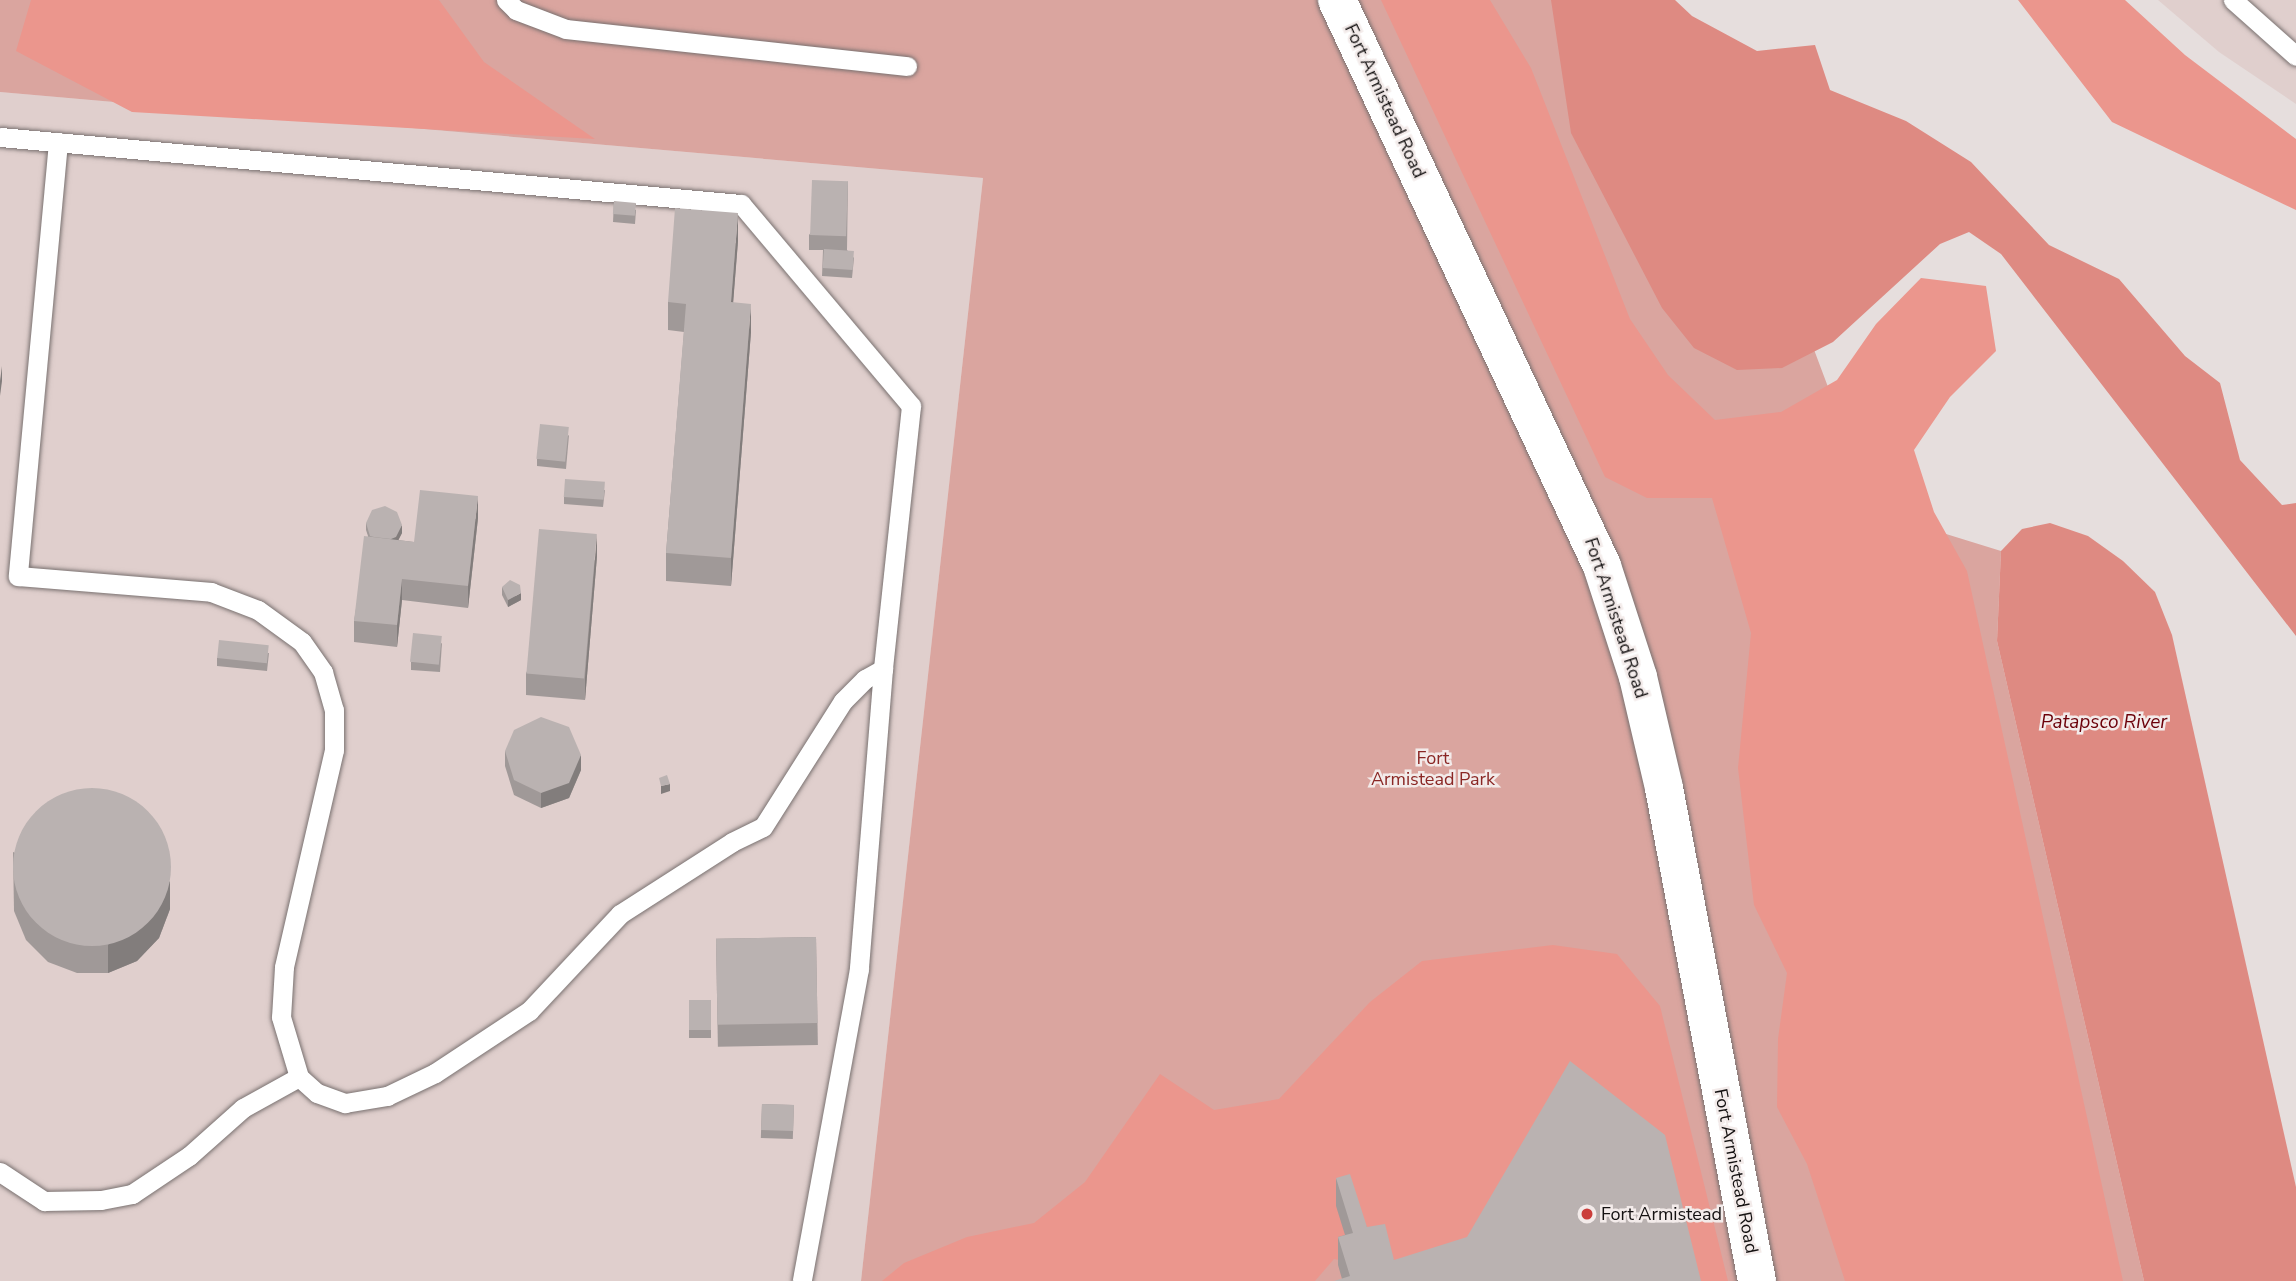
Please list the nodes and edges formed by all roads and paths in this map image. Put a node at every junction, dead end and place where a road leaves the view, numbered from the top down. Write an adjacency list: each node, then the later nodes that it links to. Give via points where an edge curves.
1 (506, 0): 5 (lane, via 516,9 566,29)
2 (1337, 0): 12 (street, Fort Armistead Road, via 1602,566 1638,677 1664,788)
3 (2233, 0): 4 (lane)
4 (2296, 56)
5 (907, 66)
6 (0, 137): 7 (lane)
7 (58, 142): 8 (lane, via 741,204 911,406); 9 (lane, via 18,576 211,592 258,610 302,642 323,672 334,710 334,750 284,967 281,1017 288,1054)
8 (883, 669): 9 (lane, via 865,678 843,701 763,827 620,914 529,1012 435,1073 387,1096 345,1103 317,1093); 11 (lane, via 859,969)
9 (299, 1077): 10 (lane, via 243,1108 189,1156 132,1194 101,1200 44,1201)
10 (0, 1172)
11 (802, 1281)
12 (1757, 1281)

